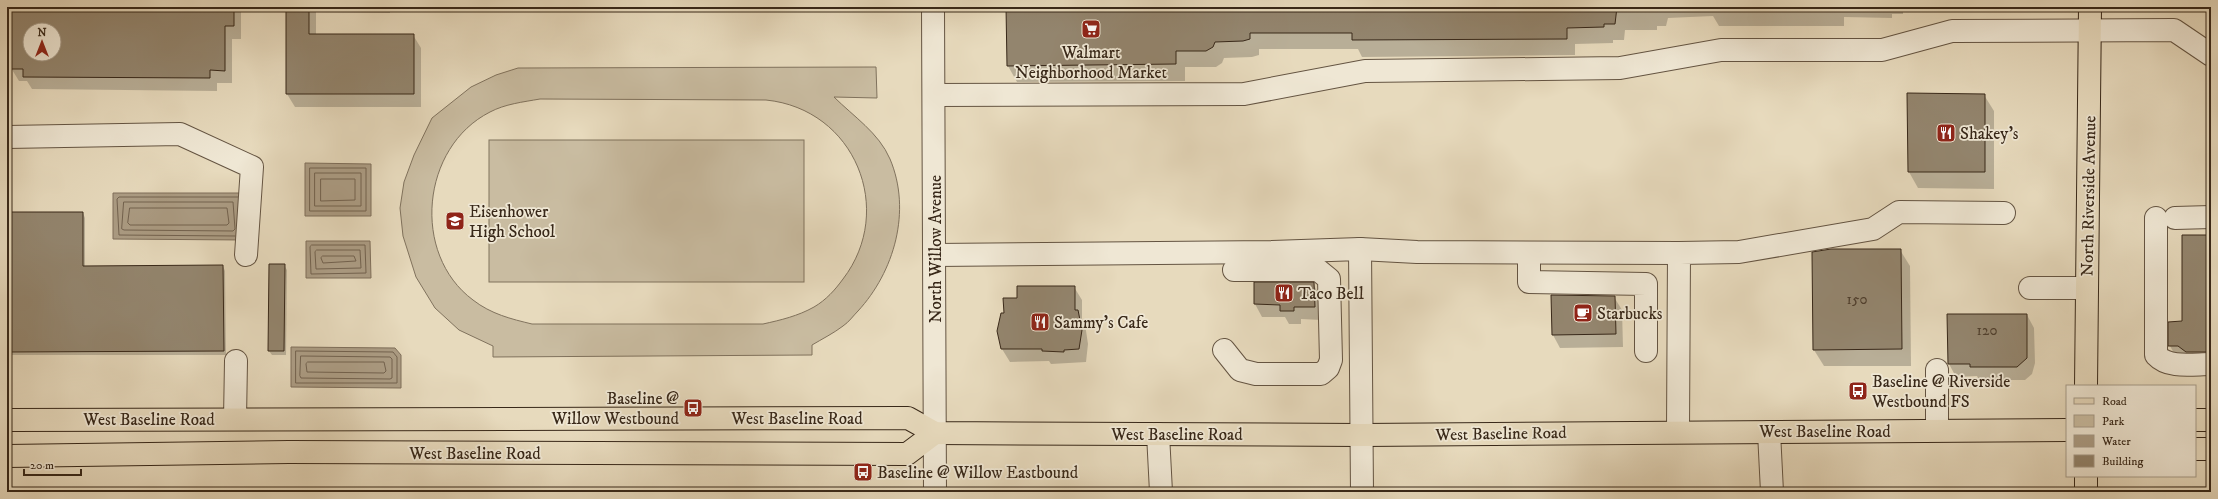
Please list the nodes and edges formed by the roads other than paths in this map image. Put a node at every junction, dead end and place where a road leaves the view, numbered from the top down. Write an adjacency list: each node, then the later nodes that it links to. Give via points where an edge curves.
1 (933, 7): 5 (street, North Willow Avenue)
2 (2090, 7): 3 (main road, North Riverside Avenue)
3 (2090, 30): 4 (street, via 2174,30); 5 (street, via 1952,31 1882,50 1720,50 1620,68 1365,71 1244,94); 16 (main road, North Riverside Avenue)
4 (2211, 55)
5 (934, 95): 13 (street, North Willow Avenue)
6 (7, 137): 12 (street, via 180,134 252,167)
7 (2004, 213): 11 (street, via 1899,212 1873,229 1739,252)
8 (2211, 217): 20 (street, via 2166,218 2156,355 2162,362 2179,365)
9 (1360, 249): 10 (street); 13 (street); 33 (street)
10 (1529, 253): 11 (street); 18 (street, via 1529,282 1646,284)
11 (1679, 253): 29 (street)
12 (246, 255)
13 (935, 255): 31 (street, North Willow Avenue)
14 (1234, 270): 17 (street, via 1318,270 1329,279 1331,360 1328,368 1321,374 1256,374 1240,370)
15 (2030, 288): 16 (street)
16 (2087, 288): 22 (main road, North Riverside Avenue)
17 (1224, 350)
18 (1646, 351)
19 (236, 361): 23 (street)
20 (2211, 364)
21 (1937, 370): 27 (street)
22 (2086, 385)
23 (235, 419): 24 (main road, West Baseline Road); 31 (main road, West Baseline Road, via 908,418)
24 (7, 420)
25 (2196, 420): 26 (main road)
26 (2211, 420)
27 (1936, 430): 28 (main road, West Baseline Road); 30 (main road, West Baseline Road)
28 (2066, 430)
29 (1678, 431): 30 (main road, West Baseline Road); 33 (main road, West Baseline Road)
30 (1769, 432): 41 (street)
31 (935, 433): 32 (main road, West Baseline Road); 36 (main road, West Baseline Road, via 907,454 289,452); 38 (street, North Willow Avenue)
32 (1158, 434): 33 (main road, West Baseline Road); 39 (street)
33 (1362, 435): 40 (street)
34 (2196, 449): 35 (main road)
35 (2211, 449)
36 (7, 456)
37 (2086, 477): 42 (main road)
38 (935, 492)
39 (1161, 492)
40 (1362, 492)
41 (1772, 492)
42 (2086, 492)

